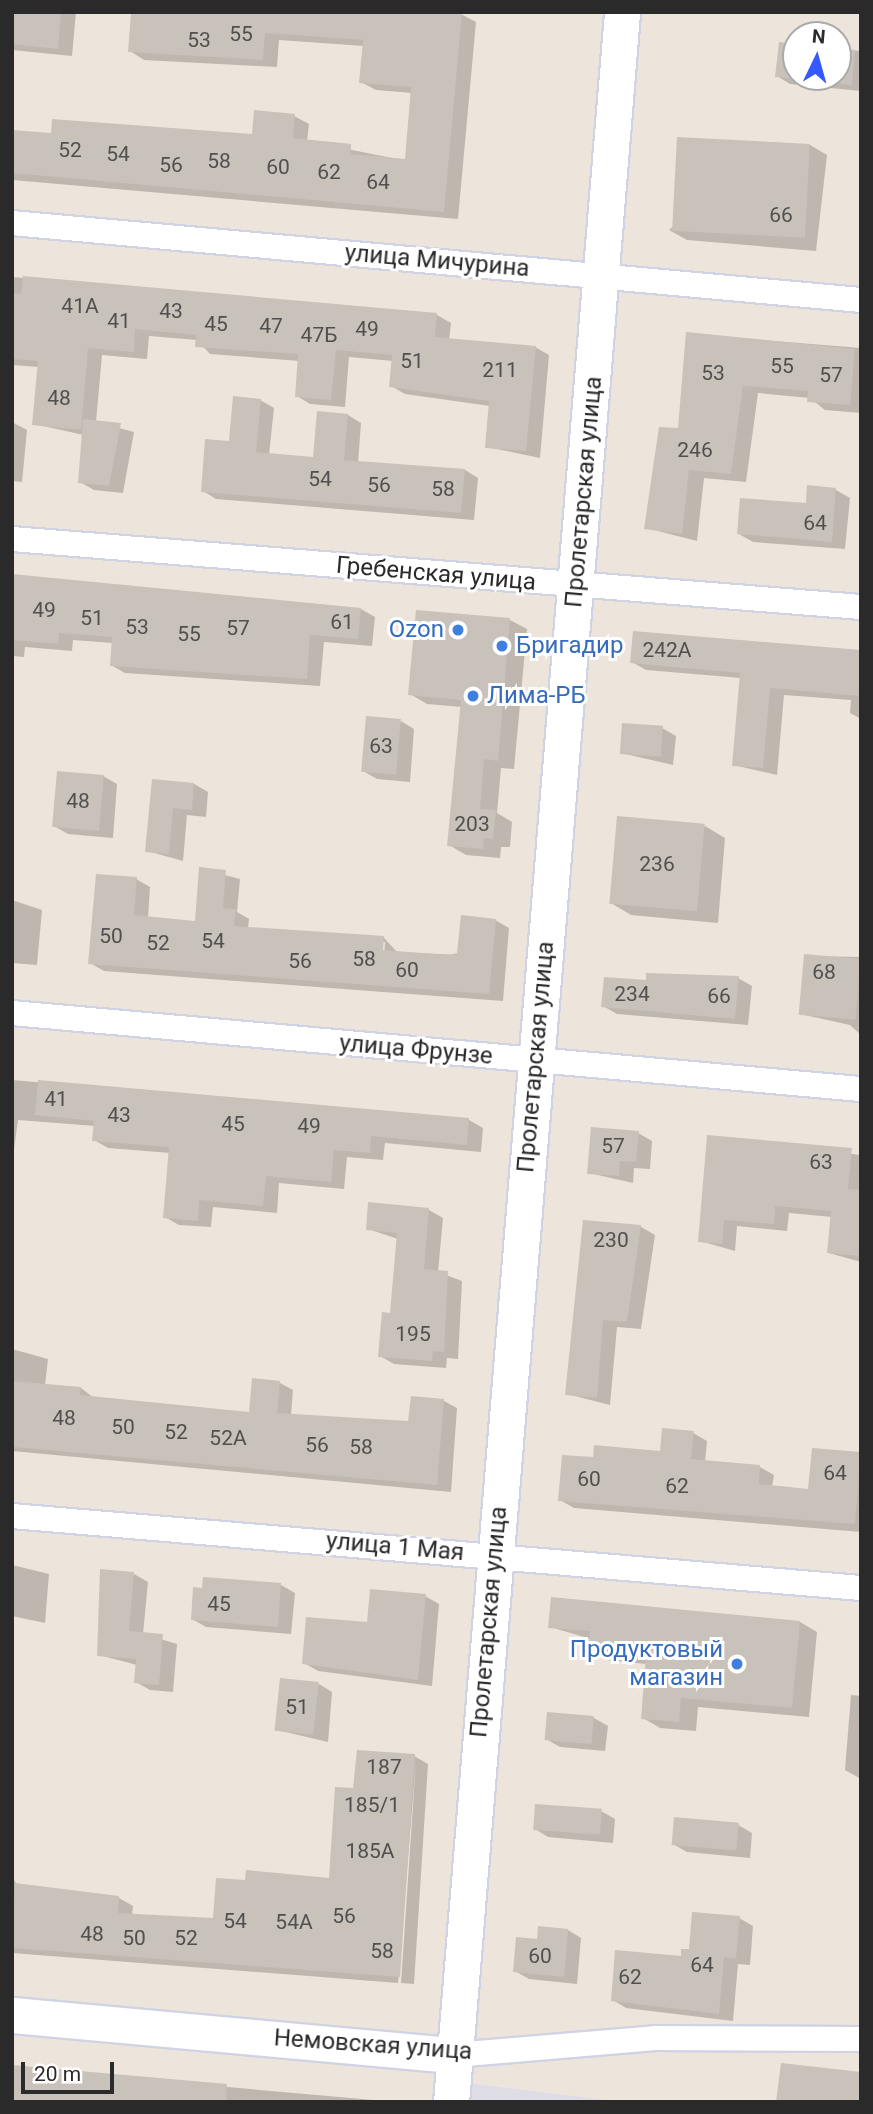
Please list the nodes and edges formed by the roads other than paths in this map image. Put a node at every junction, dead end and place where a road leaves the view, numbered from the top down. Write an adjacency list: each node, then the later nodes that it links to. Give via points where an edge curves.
1 (622, 12): 3 (main road, Пролетарская улица)
2 (12, 223): 3 (street, улица Мичурина)
3 (603, 276): 4 (street, улица Мичурина); 6 (main road, Пролетарская улица)
4 (861, 300)
5 (12, 539): 6 (street, Гребенская улица)
6 (577, 586): 7 (street, Гребенская улица); 9 (main road, Пролетарская улица)
7 (861, 607)
8 (12, 1013): 9 (street, улица Фрунзе)
9 (536, 1060): 10 (street, улица Фрунзе); 12 (main road, Пролетарская улица)
10 (861, 1089)
11 (12, 1516): 12 (street, улица 1 Мая)
12 (494, 1555): 13 (street, улица 1 Мая); 16 (main road, Пролетарская улица)
13 (861, 1588)
14 (12, 2015): 16 (main road, Немовская улица)
15 (861, 2039): 16 (street, Немовская улица, via 655,2038)
16 (454, 2055): 17 (main road, Пролетарская улица)
17 (451, 2102)

